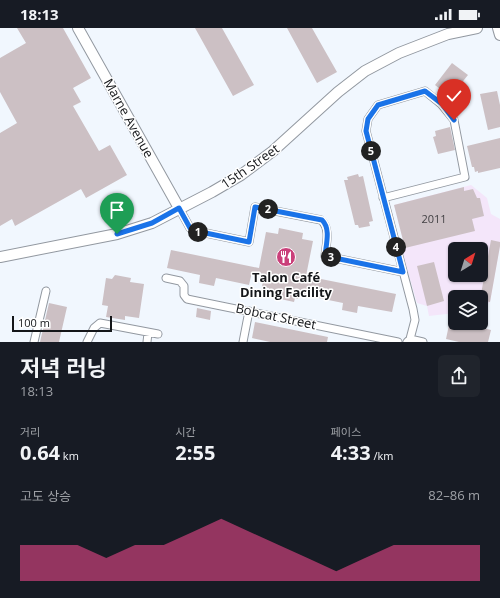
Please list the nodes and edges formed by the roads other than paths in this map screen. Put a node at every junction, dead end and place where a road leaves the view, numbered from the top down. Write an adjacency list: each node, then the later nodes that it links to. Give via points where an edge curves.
1 (78, 28): 6 (street, Marne Avenue)
2 (477, 28): 6 (street, 15th Street, via 448,34 399,53 365,71 273,151 241,175)
3 (498, 28): 4 (street)
4 (500, 35)
5 (383, 198): 5 (street, via 466,177 454,120 442,104 425,91 378,105 368,119 366,131); 8 (street)
6 (179, 208): 7 (street, 15th Street, via 152,223 117,234); 8 (street, via 190,228 196,231 249,242 255,207 322,220 328,230 325,256)
7 (0, 258)
8 (403, 272): 14 (street, via 415,320)
9 (166, 278): 11 (street, Bobcat Street, via 180,281 187,299)
10 (46, 291): 15 (street)
11 (249, 311): 18 (street); 19 (street, Bobcat Street)
12 (148, 333): 13 (street); 16 (street, via 100,323 94,328); 17 (street)
13 (158, 334)
14 (409, 340): 20 (street)
15 (34, 342)
16 (87, 342)
17 (147, 342)
18 (243, 342)
19 (398, 342)
20 (423, 342)

